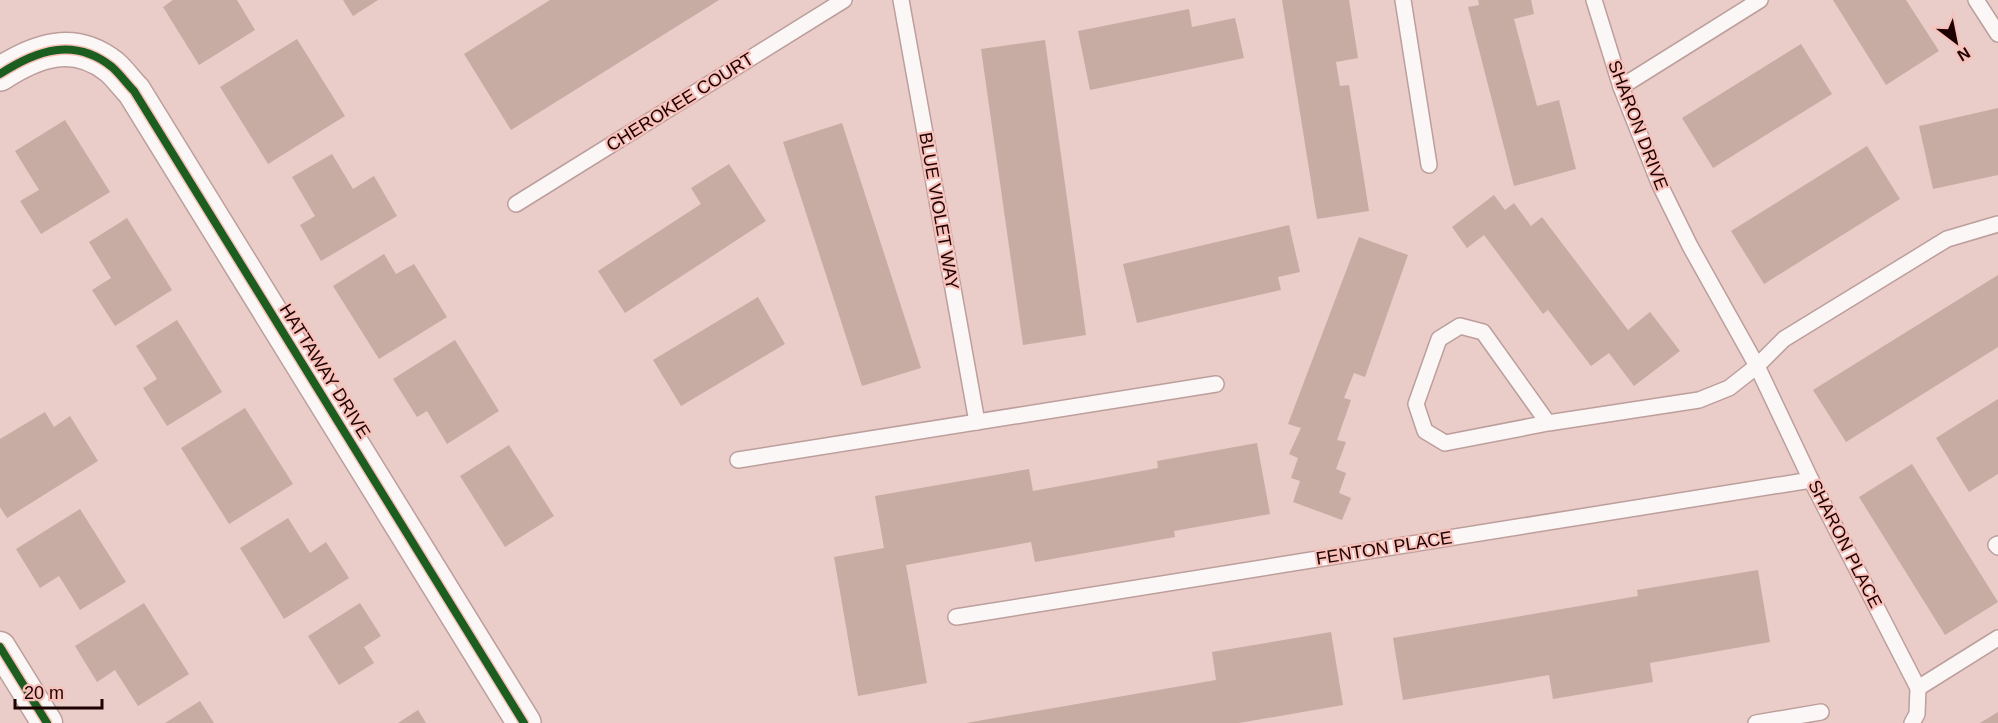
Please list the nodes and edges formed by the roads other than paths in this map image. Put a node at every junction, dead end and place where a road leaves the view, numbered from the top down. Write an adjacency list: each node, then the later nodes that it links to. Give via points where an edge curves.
1 (844, 0): 11 (lane, CHEROKEE COURT)
2 (901, 0): 16 (lane, BLUE VIOLET WAY)
3 (1403, 0): 10 (lane)
4 (1594, 0): 9 (lane, SHARON DRIVE)
5 (1760, 0): 9 (lane)
6 (1976, 0): 7 (lane)
7 (1998, 34)
8 (0, 74): 26 (street, HATTAWAY DRIVE, via 20,61 53,49 83,51 112,67 134,91)
9 (1621, 87): 13 (lane, SHARON DRIVE, via 1659,183)
10 (1429, 165)
11 (516, 204)
12 (1998, 224): 14 (lane, via 1947,239 1784,339)
13 (1690, 246): 14 (lane, SHARON PLACE)
14 (1757, 366): 17 (lane, via 1729,388 1699,400); 19 (lane, SHARON PLACE)
15 (1216, 384): 16 (lane)
16 (977, 422): 18 (lane)
17 (1548, 423): 17 (lane, via 1445,442 1425,431 1416,404 1439,339 1460,326 1483,333)
18 (738, 460)
19 (1811, 480): 20 (lane, FENTON PLACE); 23 (lane, SHARON PLACE)
20 (956, 617)
21 (1998, 638): 23 (lane)
22 (0, 647): 25 (street)
23 (1918, 688): 28 (lane, via 1917,714)
24 (1821, 712): 27 (lane)
25 (47, 723)
26 (524, 723)
27 (1756, 723)
28 (1912, 723)

